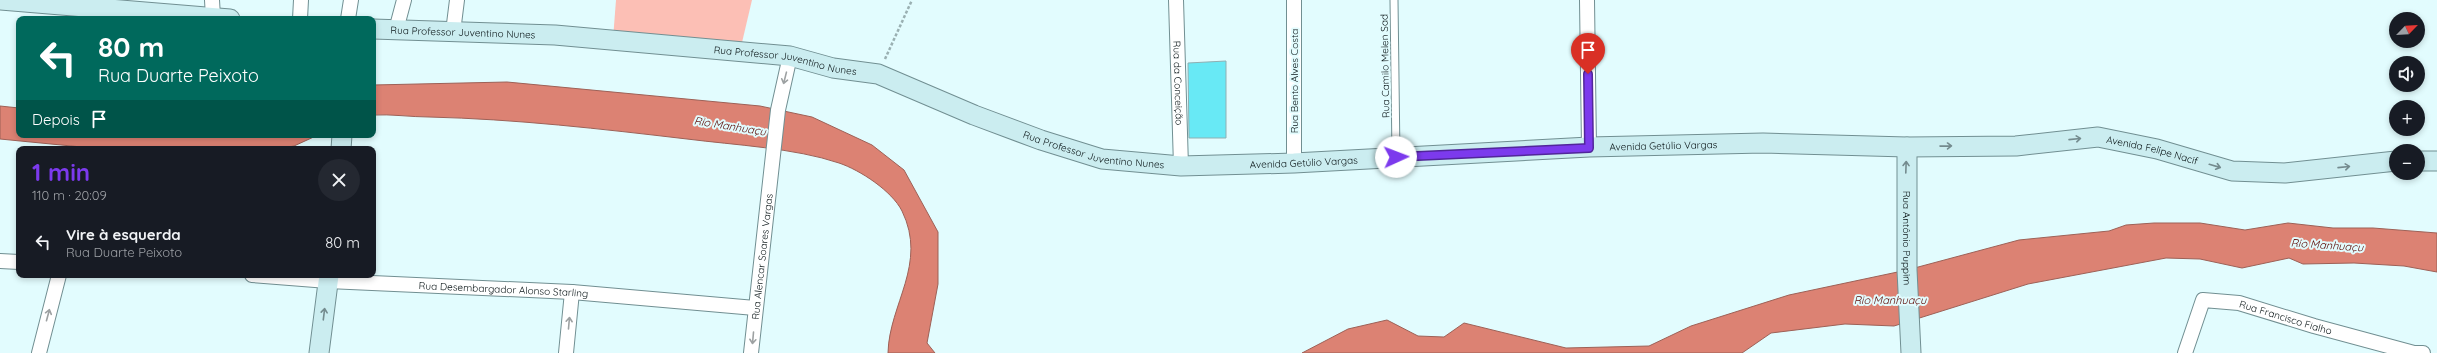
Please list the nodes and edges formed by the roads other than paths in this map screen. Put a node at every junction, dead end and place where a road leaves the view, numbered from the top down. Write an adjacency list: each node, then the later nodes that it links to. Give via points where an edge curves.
1 (6, 0): 10 (street)
2 (301, 0): 12 (street)
3 (351, 0): 13 (street)
4 (404, 0): 15 (street)
5 (457, 0): 16 (street)
6 (1176, 0): 25 (street, Rua da Conceição)
7 (1294, 0): 23 (street, Rua Bento Alves Costa)
8 (1394, 0): 20 (lane, Rua Camilo Melen Sad)
9 (1587, 0): 19 (street)
10 (123, 5): 11 (street)
11 (218, 12)
12 (300, 16)
13 (348, 16)
14 (376, 29): 15 (street, Rua Professor Juventino Nunes)
15 (396, 30): 16 (street, Rua Professor Juventino Nunes)
16 (453, 32): 17 (street, Rua Professor Juventino Nunes, via 569,36)
17 (790, 56): 25 (street, Rua Professor Juventino Nunes, via 833,68 878,74 974,115 1102,159); 31 (street, Rua Alencar Soares Vargas, one-way to 31, via 779,100)
18 (1907, 147): 19 (street, Avenida Getúlio Vargas, via 1763,143); 24 (street, Avenida Felipe Nacif, one-way to 24, via 2016,146 2098,137 2156,149 2232,171 2285,173); 32 (street, Rua Antônio Puppim, one-way to 18)
19 (1589, 148): 20 (street, Avenida Getúlio Vargas)
20 (1396, 157): 23 (street, Avenida Getúlio Vargas)
21 (2425, 161): 22 (street)
22 (2437, 161)
23 (1294, 162): 25 (street, Avenida Getúlio Vargas)
24 (2389, 162)
25 (1181, 166)
26 (0, 261): 27 (street)
27 (16, 262)
28 (58, 278): 33 (street, one-way to 28)
29 (328, 278): 30 (street, Rua Desembargador Alonso Starling); 34 (street, one-way to 29)
30 (572, 292): 31 (street, Rua Desembargador Alonso Starling); 35 (street, one-way to 30)
31 (755, 308): 36 (street, Rua Alencar Soares Vargas, one-way to 36)
32 (1910, 345)
33 (39, 353)
34 (320, 353)
35 (566, 353)
36 (751, 353)
37 (2186, 353): 38 (street, Rua Francisco Fialho, via 2203,300 2239,303 2314,326)
38 (2422, 353)

